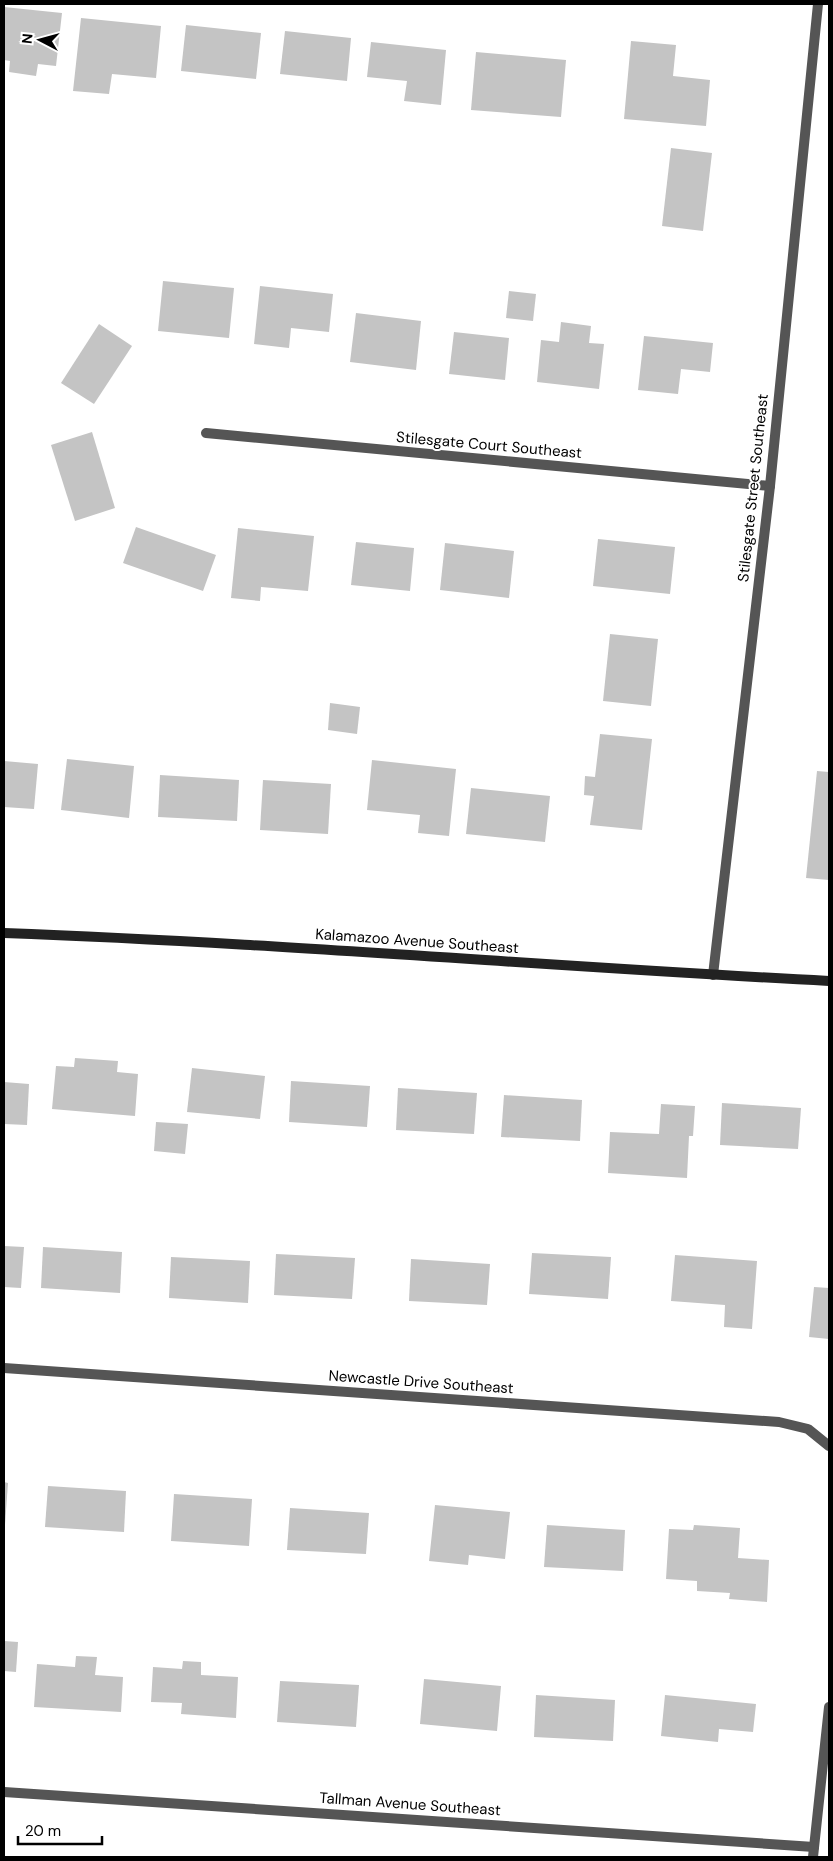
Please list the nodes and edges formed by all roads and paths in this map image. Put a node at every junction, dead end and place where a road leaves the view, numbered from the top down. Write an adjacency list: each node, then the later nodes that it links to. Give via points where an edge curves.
1 (818, 4): 3 (street, Stilesgate Street Southeast)
2 (206, 433): 3 (street, Stilesgate Court Southeast)
3 (770, 486): 5 (street, Stilesgate Street Southeast)
4 (4, 933): 5 (main road, Kalamazoo Avenue Southeast)
5 (713, 975): 6 (main road, Kalamazoo Avenue Southeast)
6 (829, 981)
7 (4, 1368): 8 (street, Newcastle Drive Southeast, via 779,1422 808,1429)
8 (829, 1446)
9 (829, 1707): 11 (street)
10 (4, 1792): 11 (street, Tallman Avenue Southeast)
11 (814, 1852)

